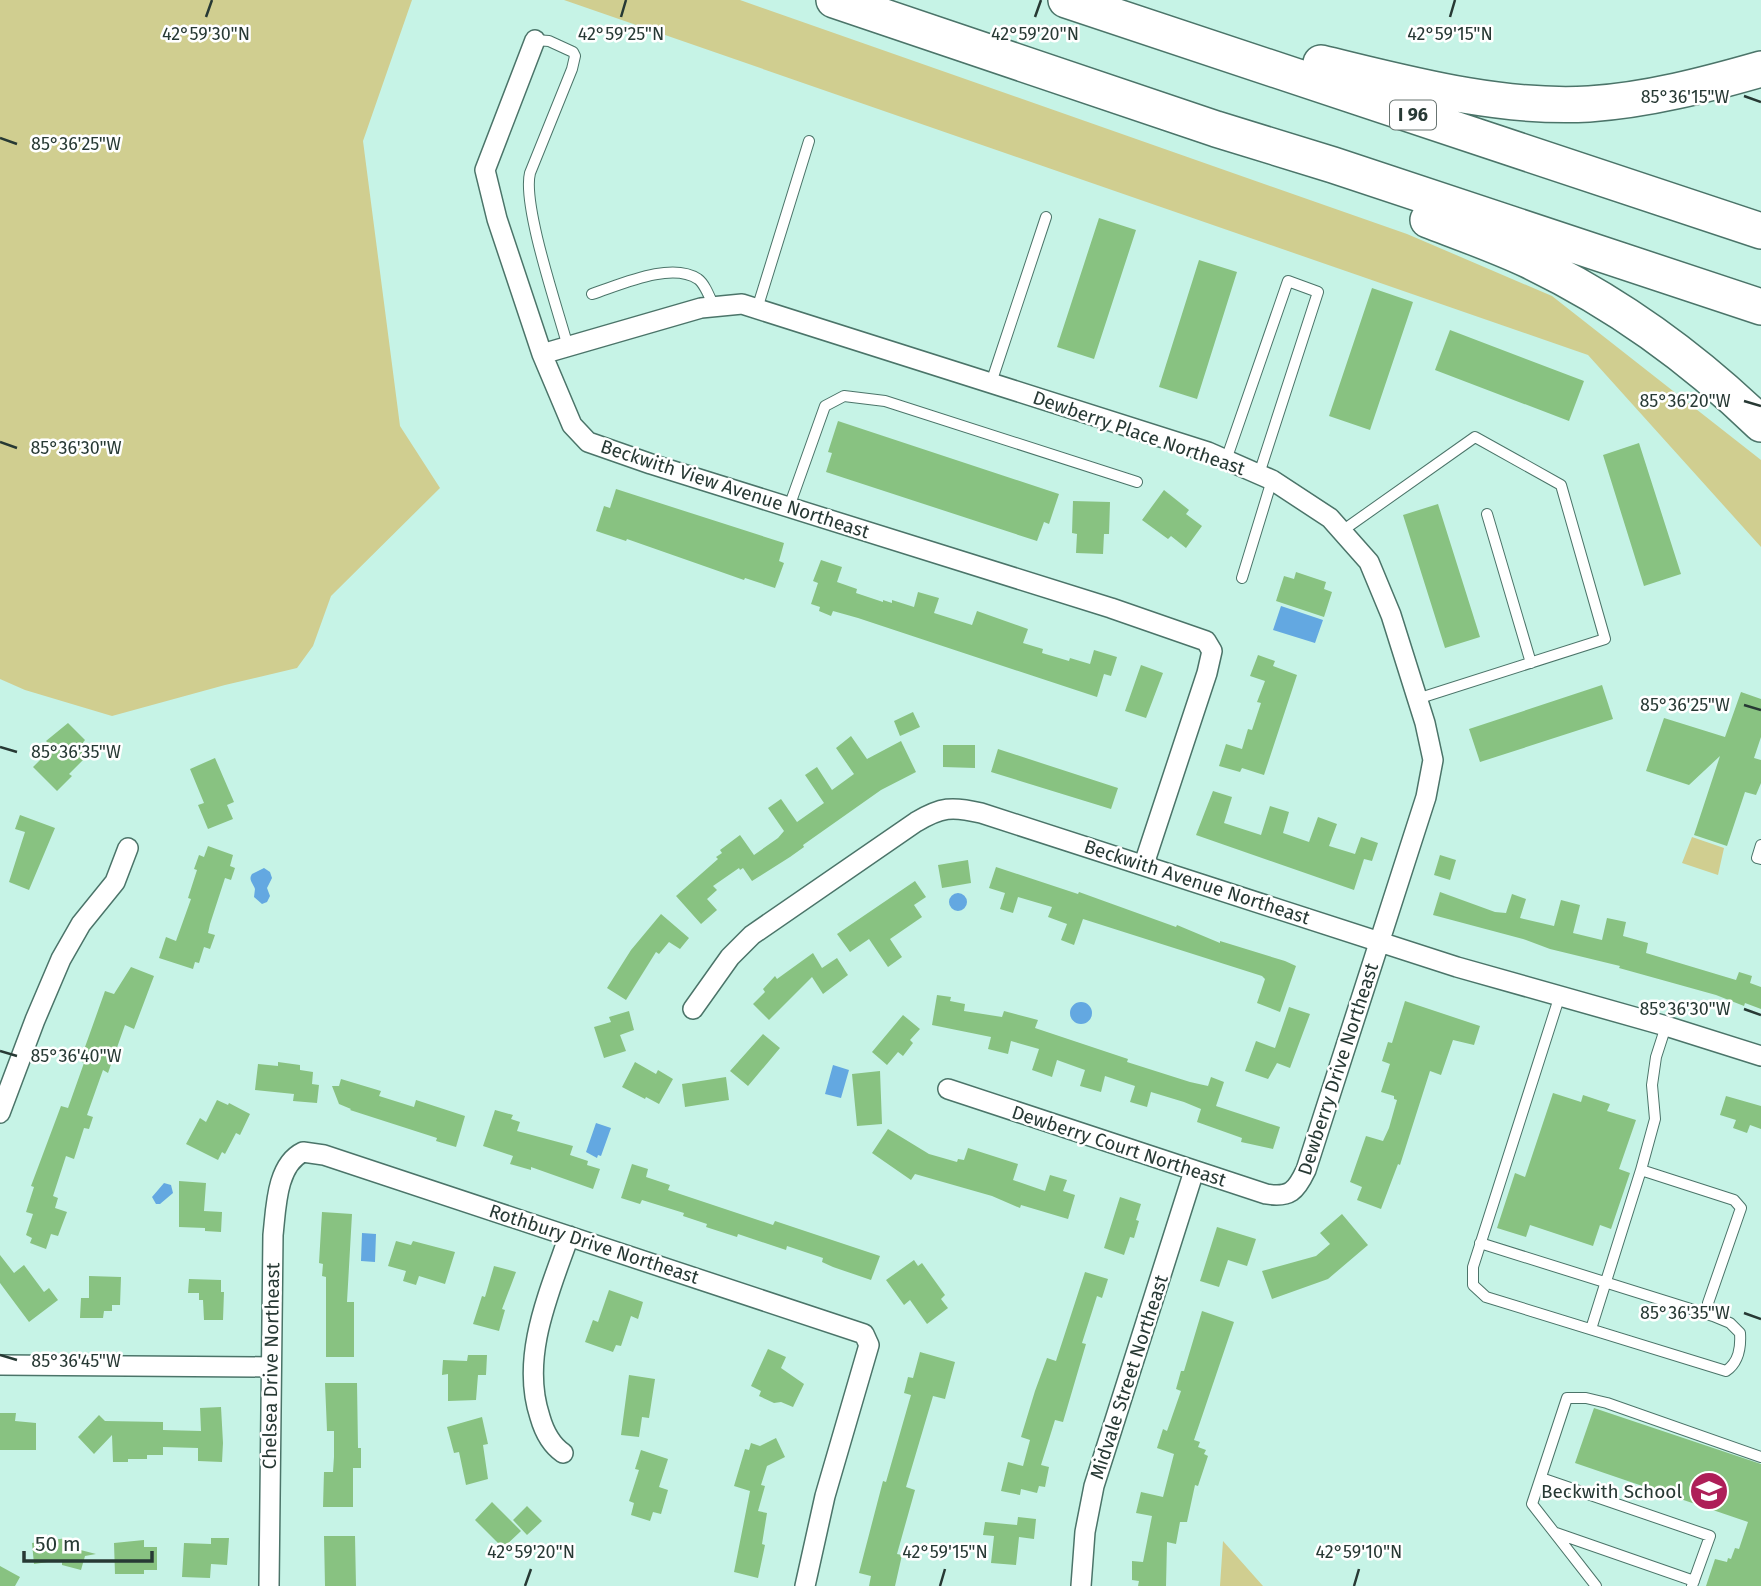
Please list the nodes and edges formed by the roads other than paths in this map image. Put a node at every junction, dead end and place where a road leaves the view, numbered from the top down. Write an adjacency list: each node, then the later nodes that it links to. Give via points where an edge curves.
1 (834, 0): 5 (highway)
2 (1082, 5): 4 (highway, via 1441,92 1527,103 1631,99); 8 (highway, I 96)
3 (535, 40): 13 (lane, via 549,41 575,56 528,187); 14 (street, Beckwith View Avenue Northeast, via 485,170)
4 (1761, 69)
5 (1216, 129): 11 (highway); 16 (highway, via 1297,168 1548,270 1616,309 1707,374)
6 (809, 141): 12 (lane)
7 (1046, 217): 15 (lane)
8 (1761, 231)
9 (592, 294): 10 (lane, via 680,271 700,280)
10 (714, 307): 12 (street, Dewberry Place Northeast, via 742,304); 13 (street, Dewberry Place Northeast)
11 (1761, 307)
12 (757, 309): 15 (street, Dewberry Place Northeast)
13 (568, 347): 14 (street, Dewberry Place Northeast)
14 (542, 354): 20 (street, Beckwith View Avenue Northeast, via 572,425 588,442)
15 (991, 383): 17 (street, Dewberry Place Northeast)
16 (1761, 424)
17 (1226, 460): 18 (street, Dewberry Place Northeast); 18 (lane, via 1288,281 1318,292)
18 (1266, 477): 22 (street, Dewberry Place Northeast, via 1330,517); 23 (lane)
19 (1137, 482): 20 (lane, via 885,401 844,396 825,406)
20 (789, 507): 29 (street, Beckwith View Avenue Northeast, via 1193,635 1211,647 1207,673)
21 (1487, 514): 24 (lane)
22 (1342, 531): 24 (lane, via 1475,437 1561,485 1605,639); 25 (street, Dewberry Place Northeast, via 1369,562)
23 (1242, 578)
24 (1531, 663): 25 (lane)
25 (1417, 699): 30 (street, Dewberry Place Northeast, via 1433,760 1426,797)
26 (1761, 845): 28 (lane, via 1757,858)
27 (128, 848): 36 (street, via 115,882 81,924 61,959)
28 (1761, 859)
29 (1144, 864): 30 (street, Beckwith Avenue Northeast); 32 (street, Beckwith Avenue Northeast, via 981,813 940,809 752,935)
30 (1379, 942): 31 (street, Beckwith Avenue Northeast); 40 (street, Dewberry Drive Northeast, via 1306,1170)
31 (1560, 995): 33 (street, Beckwith Avenue Northeast); 42 (lane)
32 (693, 1009)
33 (1667, 1026): 34 (street, Beckwith Avenue Northeast); 38 (lane, via 1651,1085 1655,1119)
34 (1761, 1056)
35 (948, 1089): 39 (street, Dewberry Court Northeast)
36 (0, 1113)
37 (300, 1153): 41 (street, Rothbury Drive Northeast, via 324,1155); 47 (street, Chelsea Drive Northeast, via 290,1161 277,1201)
38 (1641, 1170): 43 (lane); 44 (lane, via 1734,1200 1741,1208 1708,1303)
39 (1195, 1171): 40 (street, Dewberry Court Northeast, via 1266,1194); 55 (street, Midvale Street Northeast, via 1094,1486)
40 (1291, 1193)
41 (569, 1236): 48 (street, via 540,1321 533,1361 534,1399 545,1432); 54 (street, Rothbury Drive Northeast, via 864,1334 869,1345 825,1496)
42 (1480, 1243): 43 (lane); 45 (lane, via 1472,1285 1486,1297)
43 (1606, 1283): 44 (lane); 45 (lane)
44 (1713, 1316): 45 (lane, via 1740,1333 1734,1365 1726,1371)
45 (1591, 1329)
46 (0, 1365): 47 (street)
47 (271, 1367): 53 (street, Chelsea Drive Northeast)
48 (563, 1453)
49 (1761, 1457): 50 (lane, via 1607,1403 1567,1398)
50 (1541, 1478): 51 (lane, via 1532,1504); 52 (lane, via 1710,1536)
51 (1556, 1533): 52 (lane); 56 (lane)
52 (1693, 1583)
53 (270, 1586)
54 (805, 1586)
55 (1081, 1586)
56 (1596, 1586)

